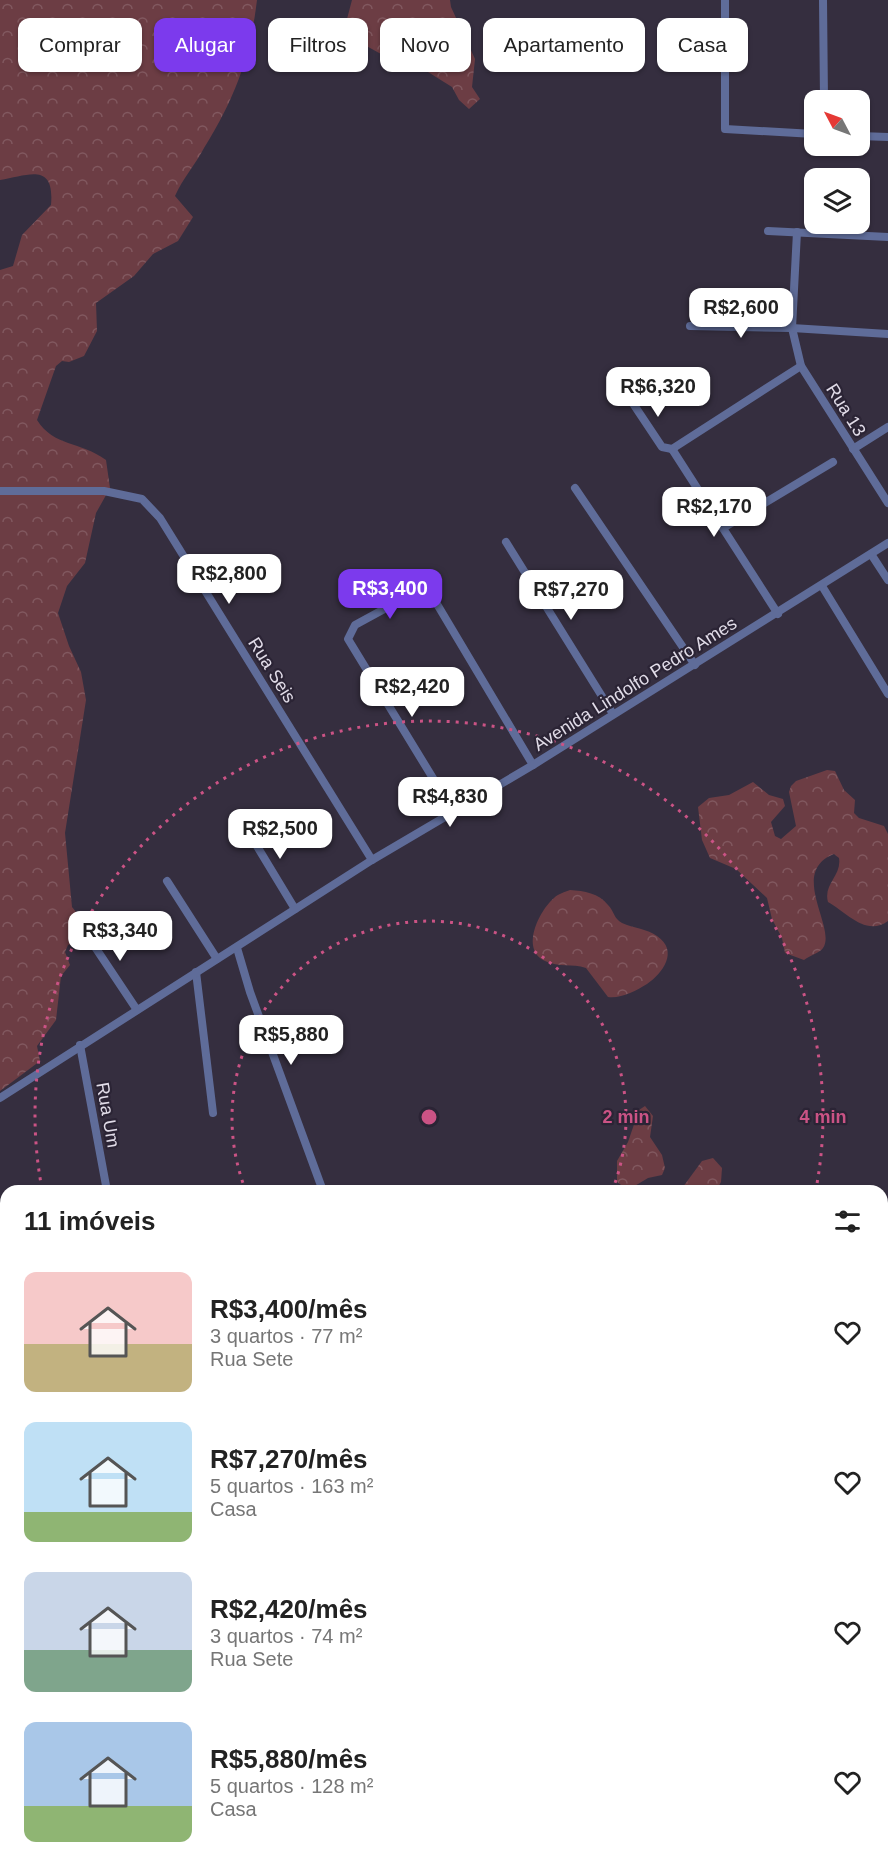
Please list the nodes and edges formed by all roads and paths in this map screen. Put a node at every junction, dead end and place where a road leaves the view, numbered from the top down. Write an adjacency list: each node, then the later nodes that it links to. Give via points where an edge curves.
1 (725, 0): 4 (street, via 725,129)
2 (823, 0): 3 (street)
3 (824, 90)
4 (804, 133)
5 (870, 136): 6 (street)
6 (888, 137)
7 (768, 231): 8 (street)
8 (797, 232): 9 (street); 11 (street, Rua 13)
9 (888, 237)
10 (690, 326): 11 (street)
11 (792, 328): 12 (street); 13 (street, Rua 13)
12 (888, 334)
13 (801, 366): 16 (street); 17 (street, Rua 13)
14 (632, 402): 16 (street, via 662,447)
15 (888, 427): 17 (street)
16 (672, 449): 22 (street)
17 (853, 449): 21 (street, Rua 13)
18 (832, 462): 22 (street)
19 (574, 488): 29 (street)
20 (0, 490): 35 (street, Rua Seis, via 104,491 142,499 160,518)
21 (888, 503)
22 (723, 528): 28 (street)
23 (506, 542): 31 (street)
24 (888, 543): 25 (street, Avenida Lindolfo Pedro Ames)
25 (871, 554): 26 (street); 27 (street, Avenida Lindolfo Pedro Ames)
26 (888, 580)
27 (822, 586): 28 (street, Avenida Lindolfo Pedro Ames); 30 (street)
28 (778, 614): 29 (street, Avenida Lindolfo Pedro Ames)
29 (695, 665): 31 (street, Avenida Lindolfo Pedro Ames)
30 (888, 694)
31 (614, 714): 32 (street, Avenida Lindolfo Pedro Ames)
32 (532, 765): 33 (street, Avenida Lindolfo Pedro Ames); 33 (street, via 428,589 421,589 355,625 348,639)
33 (453, 811): 35 (street, Avenida Lindolfo Pedro Ames)
34 (243, 823): 37 (street)
35 (372, 860): 37 (street, Avenida Lindolfo Pedro Ames)
36 (167, 881): 40 (street)
37 (295, 909): 39 (street, Avenida Lindolfo Pedro Ames)
38 (83, 929): 42 (street)
39 (237, 948): 40 (street, Avenida Lindolfo Pedro Ames); 47 (street)
40 (217, 959): 41 (street, Avenida Lindolfo Pedro Ames)
41 (196, 972): 42 (street, Avenida Lindolfo Pedro Ames); 45 (street)
42 (137, 1010): 43 (street, Avenida Lindolfo Pedro Ames)
43 (80, 1045): 44 (street, Avenida Lindolfo Pedro Ames); 46 (street, Rua Um)
44 (0, 1098)
45 (213, 1113)
46 (106, 1185)
47 (321, 1185)

